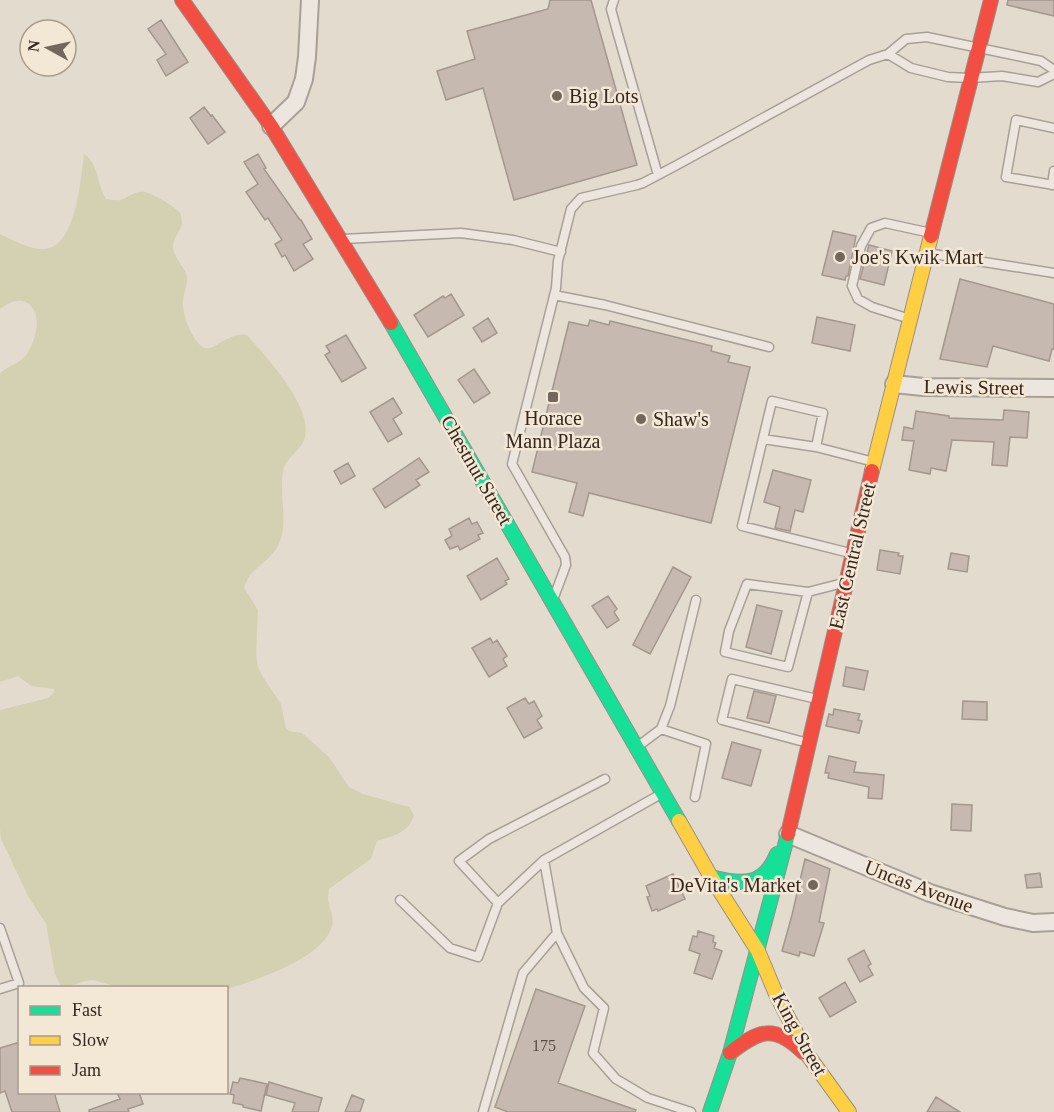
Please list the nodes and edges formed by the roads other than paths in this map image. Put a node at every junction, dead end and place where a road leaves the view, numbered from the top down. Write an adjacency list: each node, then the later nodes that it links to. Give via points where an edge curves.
1 (182, 0): 9 (main road, Chestnut Street)
2 (310, 0): 9 (street, via 304,79 296,102)
3 (614, 0): 12 (lane, via 611,9 616,31)
4 (991, 0): 5 (main road, East Central Street)
5 (978, 48): 6 (lane, via 927,37 906,39); 7 (lane, via 1041,61); 8 (main road, East Central Street)
6 (888, 54): 8 (lane, via 911,68); 12 (lane, via 869,60)
7 (1054, 72): 8 (lane, via 1038,82 1002,76)
8 (970, 78): 14 (main road, East Central Street)
9 (271, 126): 15 (main road, Chestnut Street)
10 (1054, 128): 13 (lane, via 1017,120 1006,177)
11 (1054, 171): 13 (lane)
12 (658, 175): 16 (lane, via 637,185 581,198 571,209)
13 (1053, 185)
14 (931, 233): 17 (main road, East Central Street); 20 (lane, via 885,223 871,228 861,246 852,286 858,299)
15 (340, 239): 16 (lane, via 461,233); 30 (main road, Chestnut Street)
16 (561, 252): 19 (lane)
17 (926, 253): 18 (lane); 20 (main road, East Central Street)
18 (1054, 273)
19 (554, 295): 21 (lane); 30 (lane, via 512,464 565,557 566,565)
20 (910, 319): 22 (main road, East Central Street)
21 (769, 347)
22 (894, 384): 23 (street, Lewis Street); 26 (main road, East Central Street)
23 (1054, 388)
24 (763, 439): 25 (lane); 25 (lane, via 772,401 823,413); 27 (lane, via 742,526)
25 (816, 447): 26 (lane)
26 (874, 462): 27 (main road, East Central Street)
27 (852, 553): 28 (main road, East Central Street)
28 (845, 583): 29 (lane); 32 (main road, East Central Street)
29 (808, 592): 29 (lane, via 747,584 725,652 788,667)
30 (552, 600): 35 (main road, Chestnut Street)
31 (696, 600): 33 (lane)
32 (818, 700): 34 (main road, East Central Street); 34 (lane, via 732,679 722,720)
33 (661, 729): 35 (lane); 38 (lane, via 706,744)
34 (809, 743): 39 (main road, East Central Street)
35 (637, 748): 37 (main road, Chestnut Street)
36 (605, 779): 43 (lane, via 489,839 459,861)
37 (663, 793): 40 (lane); 41 (main road, Chestnut Street)
38 (695, 798)
39 (788, 834): 41 (main road, via 768,871 754,881 727,882); 44 (street, Uncas Avenue, via 930,893 1005,917 1033,923); 47 (main road, East Central Street)
40 (544, 860): 43 (lane); 46 (lane)
41 (711, 877): 47 (main road, Chestnut Street)
42 (400, 900): 43 (lane, via 450,948 478,957)
43 (498, 903)
44 (1054, 922)
45 (0, 928): 48 (lane, via 19,983)
46 (557, 933): 51 (lane, via 523,973); 52 (lane, via 584,988 604,1008 593,1053 616,1079 648,1098)
47 (758, 951): 49 (main road, East Central Street); 50 (main road, King Street)
48 (0, 989)
49 (730, 1053): 50 (main road, via 762,1033 781,1034); 53 (main road, East Central Street)
50 (807, 1054): 54 (main road, King Street)
51 (483, 1112)
52 (691, 1112)
53 (710, 1112)
54 (849, 1112)

